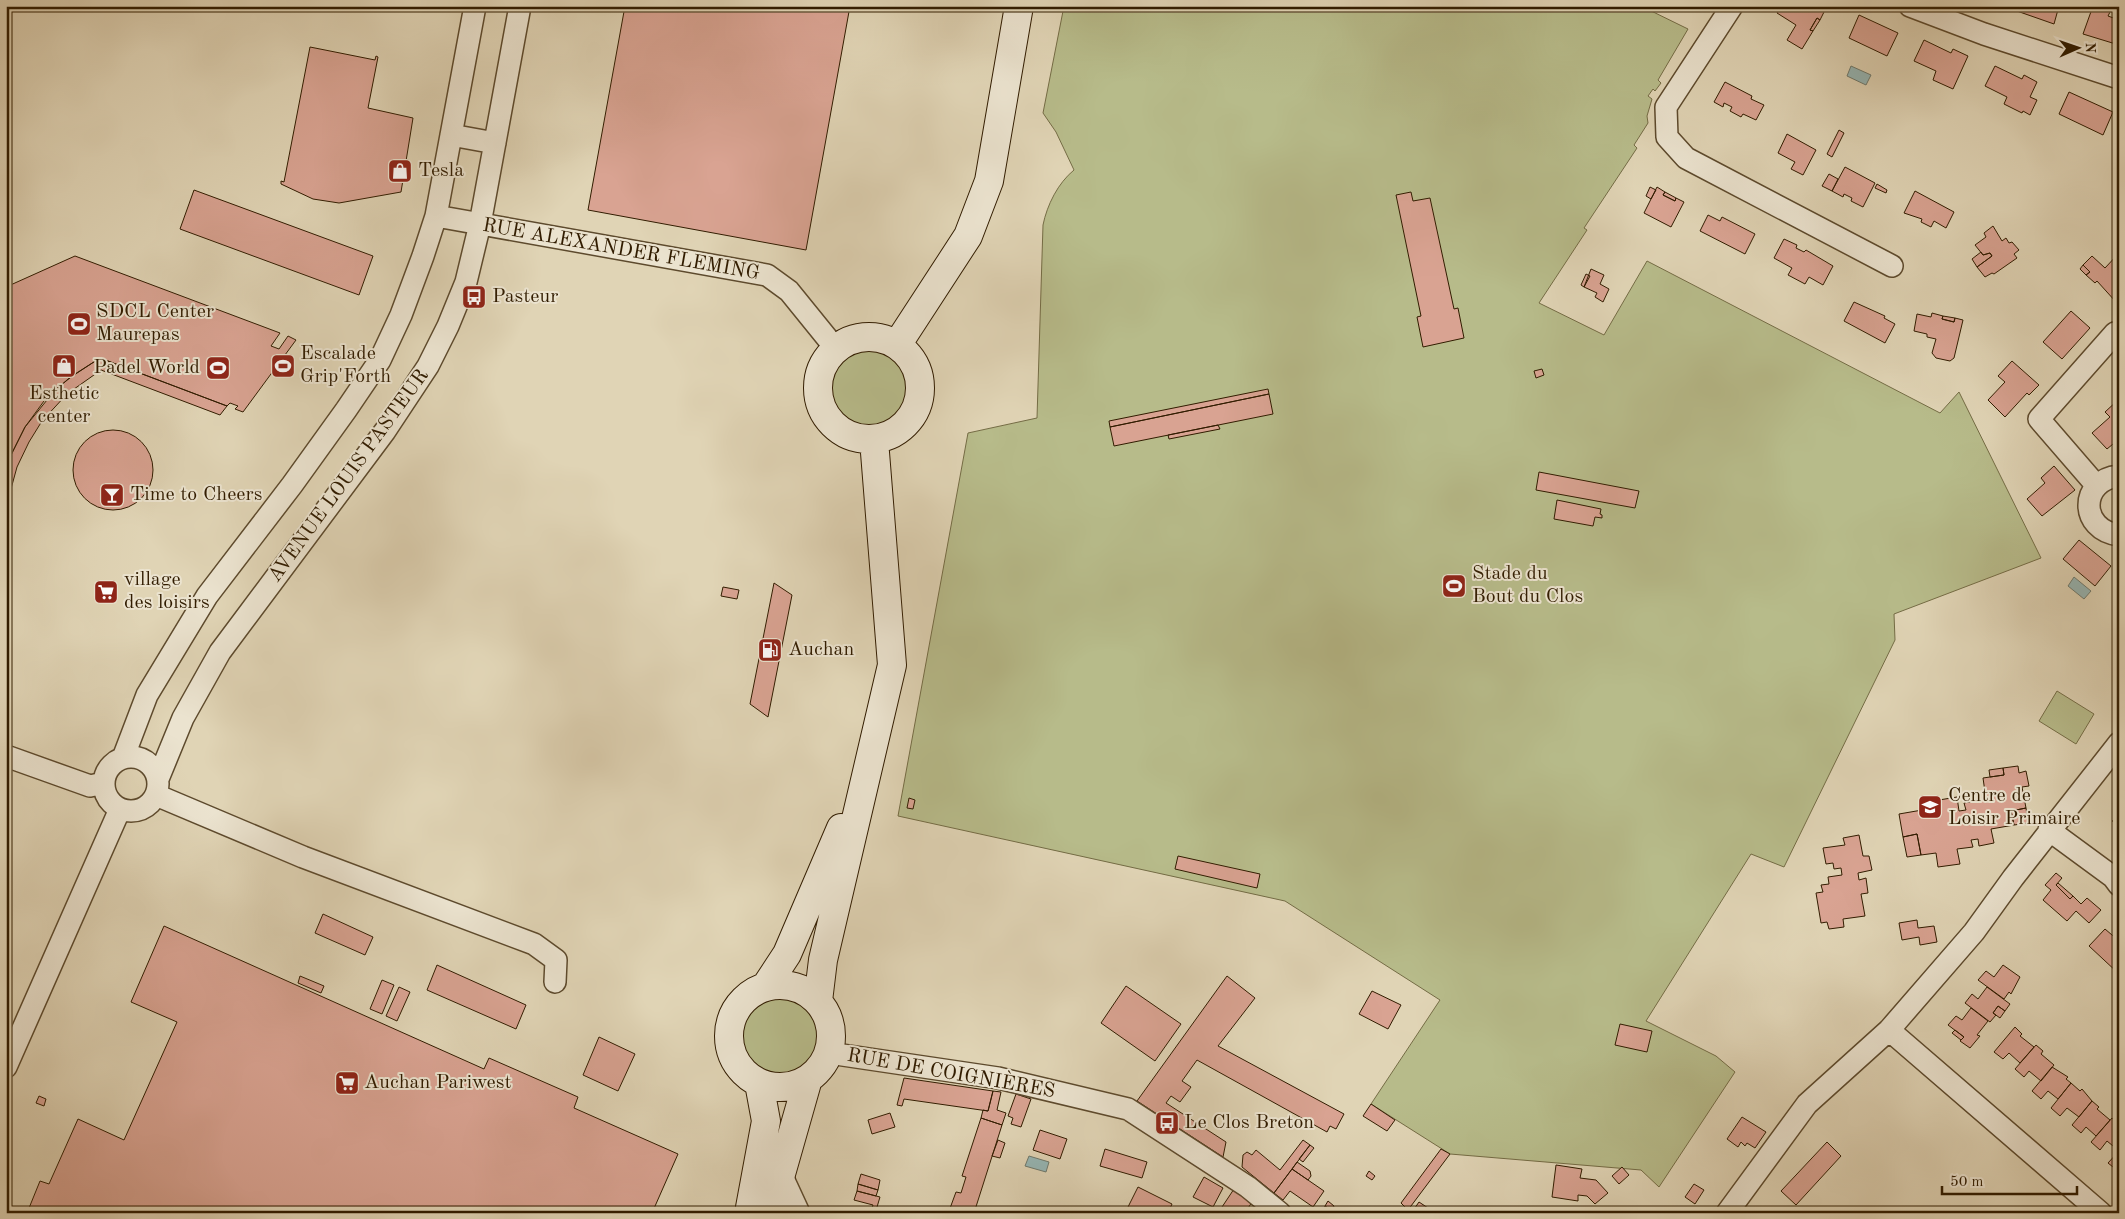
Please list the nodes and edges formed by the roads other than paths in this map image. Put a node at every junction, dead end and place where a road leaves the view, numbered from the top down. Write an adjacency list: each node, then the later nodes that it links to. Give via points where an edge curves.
1 (476, 6): 7 (street, AVENUE LOUIS PASTEUR)
2 (520, 6): 8 (street, AVENUE LOUIS PASTEUR)
3 (1019, 6): 13 (street, via 989,181 968,236)
4 (1732, 6): 11 (street, via 1666,107 1667,137 1686,158)
5 (1910, 6): 6 (street)
6 (2119, 78)
7 (451, 135): 8 (street); 9 (street, AVENUE LOUIS PASTEUR)
8 (494, 143): 10 (street, AVENUE LOUIS PASTEUR)
9 (436, 216): 10 (street, RUE ALEXANDER FLEMING); 21 (street, AVENUE LOUIS PASTEUR, via 424,256 380,360 292,485 207,596 147,695)
10 (480, 224): 14 (street, RUE ALEXANDER FLEMING, via 767,275 789,291); 24 (street, AVENUE LOUIS PASTEUR, via 466,282 428,366 386,431 220,652 183,718)
11 (1892, 266)
12 (2116, 332): 17 (street, via 2039,419)
13 (897, 345): 14 (street, via 882,338 866,337 850,340); 15 (street, via 907,353 920,376 919,403 902,428)
14 (836, 349): 15 (street, via 821,370 818,396 822,409 830,423 843,433 858,439)
15 (874, 440): 22 (street, via 892,665)
16 (2119, 476): 17 (street)
17 (2096, 485): 18 (street, via 2088,503 2089,513 2100,530)
18 (2119, 536)
19 (2119, 743): 26 (street)
20 (6, 756): 23 (street, via 90,786)
21 (123, 758): 23 (street, via 110,768); 24 (street, via 144,760 155,771)
22 (869, 760): 29 (street, via 787,954); 30 (street, via 823,960)
23 (104, 783): 25 (street, via 108,798)
24 (157, 787): 25 (street, via 152,802 137,811); 28 (street, via 303,857 534,944 556,960)
25 (120, 809): 33 (street)
26 (2049, 830): 27 (street); 31 (street, via 1974,932)
27 (2119, 884)
28 (555, 982)
29 (766, 986): 30 (street, via 778,984 800,988); 35 (street, via 752,992 740,1003 728,1032 736,1062)
30 (818, 1001): 32 (street, via 831,1025)
31 (1889, 1030): 41 (street, via 1807,1104); 42 (street)
32 (829, 1053): 34 (street); 40 (street, RUE DE COIGNIÈRES, via 998,1078 1128,1109 1248,1187)
33 (6, 1067)
34 (808, 1079): 35 (street, via 792,1086 775,1087); 36 (street)
35 (759, 1083): 37 (street, via 766,1121)
36 (781, 1174): 38 (street); 39 (street)
37 (749, 1213)
38 (774, 1213)
39 (799, 1213)
40 (1280, 1213)
41 (1727, 1213)
42 (2101, 1213)

